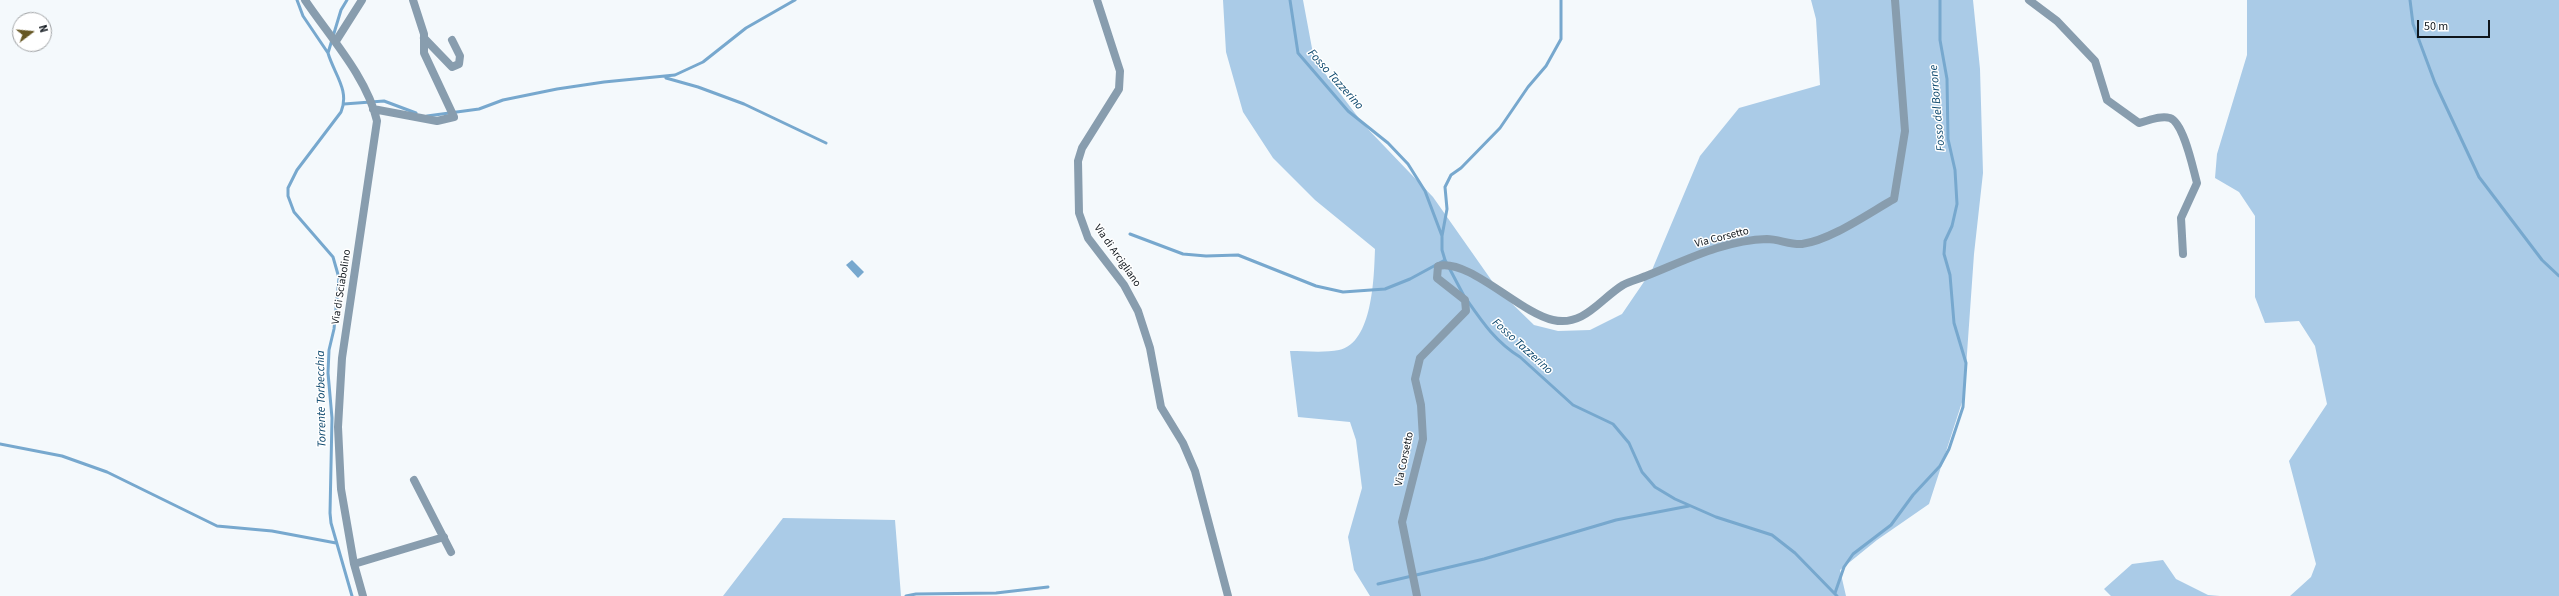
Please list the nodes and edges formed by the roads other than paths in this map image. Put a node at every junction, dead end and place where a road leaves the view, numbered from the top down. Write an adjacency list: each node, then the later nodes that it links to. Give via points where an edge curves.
1 (305, 0): 9 (street, Via di Sciabolino)
2 (362, 0): 9 (street)
3 (413, 0): 7 (street)
4 (1097, 0): 17 (street, Via di Arcigliano, via 1120,71 1119,89 1082,148 1078,161 1079,213 1088,238 1124,285 1138,311 1150,348 1161,407 1183,443 1196,471)
5 (1895, 0): 18 (street, Via Corsetto, via 1905,131 1894,199 1827,236 1802,244 1767,239 1732,245 1691,257 1624,285 1581,318 1571,320 1553,320 1518,303 1463,268 1445,264 1438,266 1437,278 1465,300 1466,311 1420,358 1415,379 1422,405 1423,439 1402,522)
6 (2029, 0): 11 (street, via 2057,21 2095,62 2107,100 2139,123 2156,118 2170,118 2179,125 2197,183 2181,218)
7 (424, 38): 8 (street, via 452,67 459,64 460,56); 10 (street, via 426,60 454,117 437,121)
8 (452, 40)
9 (336, 41): 10 (street, Via di Sciabolino)
10 (373, 109): 15 (street, Via di Sciabolino, via 377,130 342,358 338,427 341,489)
11 (2183, 254)
12 (414, 480): 13 (street)
13 (444, 538): 14 (street); 15 (street)
14 (451, 552)
15 (354, 564): 16 (street, Via di Sciabolino)
16 (363, 596)
17 (1228, 596)
18 (1417, 596)

